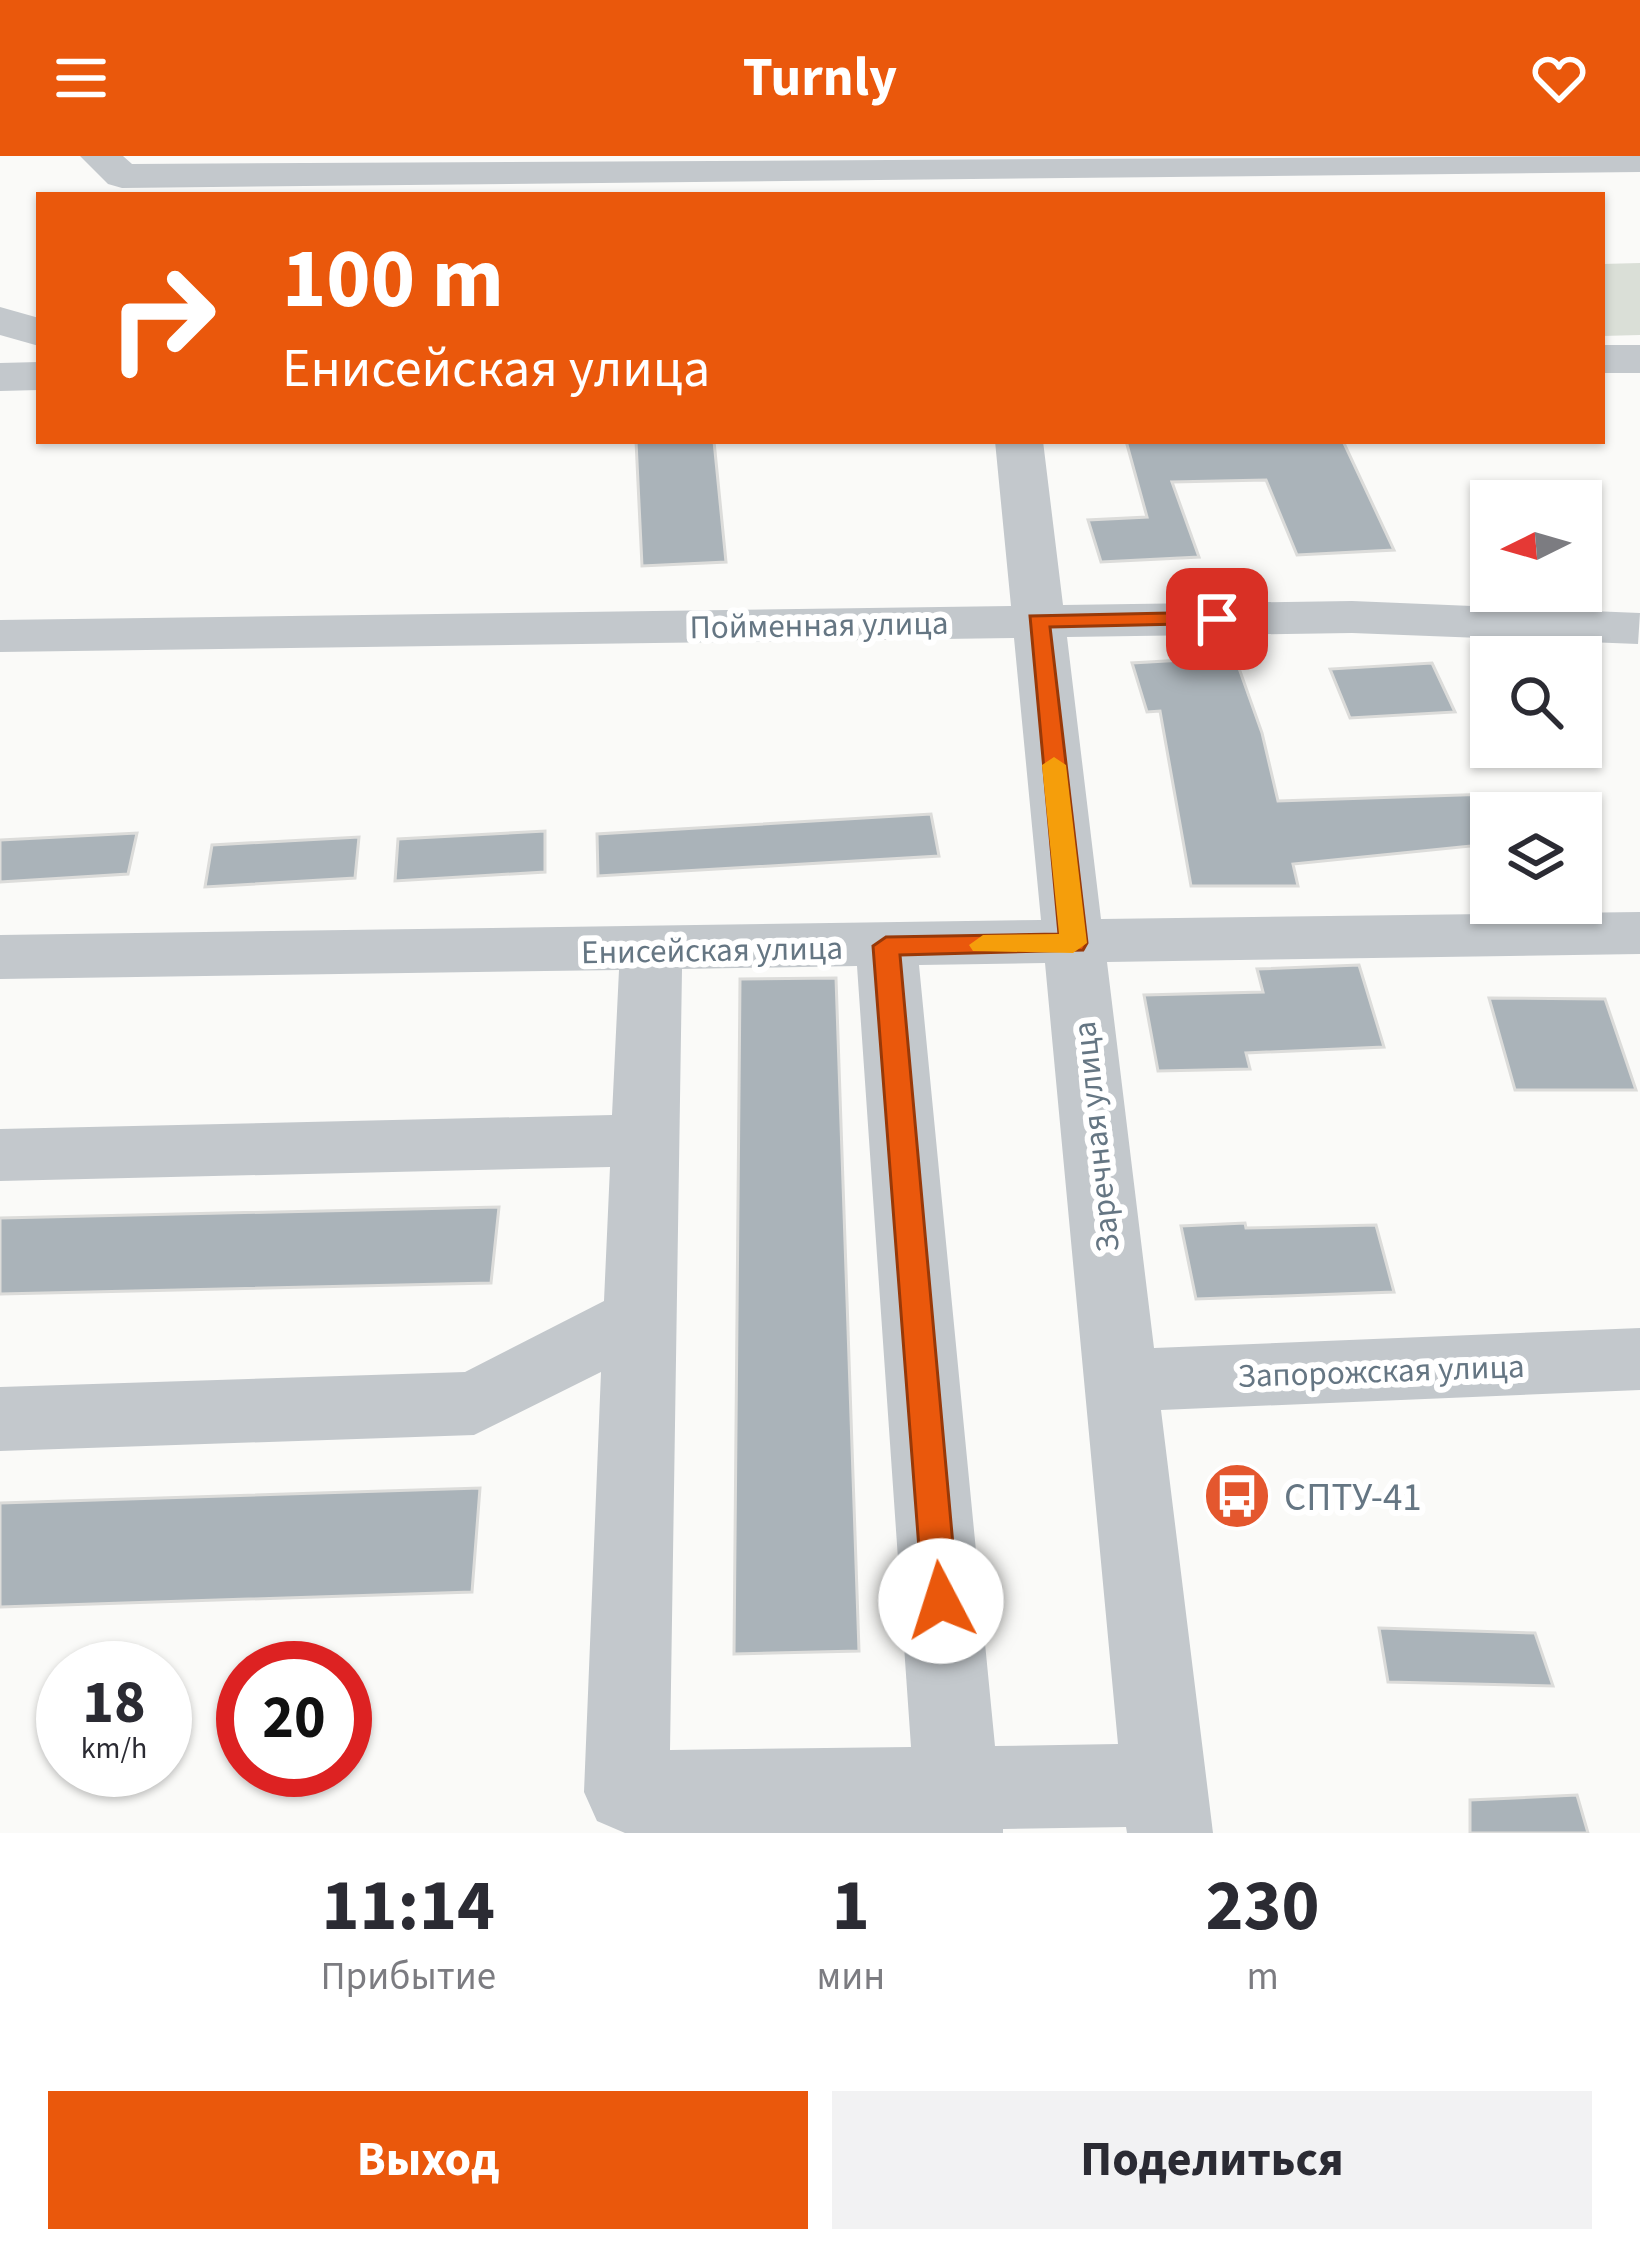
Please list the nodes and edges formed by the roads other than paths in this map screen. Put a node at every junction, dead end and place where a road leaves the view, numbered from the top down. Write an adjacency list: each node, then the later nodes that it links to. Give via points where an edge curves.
1 (1062, 159): 2 (street); 4 (street)
2 (1376, 159): 3 (street)
3 (1640, 160)
4 (711, 162): 5 (street)
5 (394, 164): 6 (street)
6 (111, 166)
7 (0, 320): 8 (street)
8 (36, 332)
9 (1605, 359): 10 (street)
10 (1640, 359)
11 (36, 376): 12 (street)
12 (0, 377)
13 (1018, 444): 14 (street, Заречная улица)
14 (1038, 621): 15 (street, Пойменная улица, via 1352,617); 16 (street, Пойменная улица); 18 (street, Заречная улица)
15 (1638, 628)
16 (0, 636)
17 (1640, 933): 18 (street, Енисейская улица)
18 (1073, 943): 19 (street, Енисейская улица); 26 (street, Заречная улица)
19 (886, 946): 20 (street, Енисейская улица); 29 (street)
20 (651, 950): 21 (street, Енисейская улица); 22 (street)
21 (0, 957)
22 (645, 1140): 23 (street); 24 (street)
23 (0, 1155)
24 (639, 1317): 27 (street, via 474,1403); 29 (street, via 627,1792)
25 (1640, 1359): 26 (street, Запорожская улица)
26 (1121, 1381): 28 (street, Заречная улица)
27 (0, 1419)
28 (1167, 1809): 29 (street)
29 (958, 1811)

